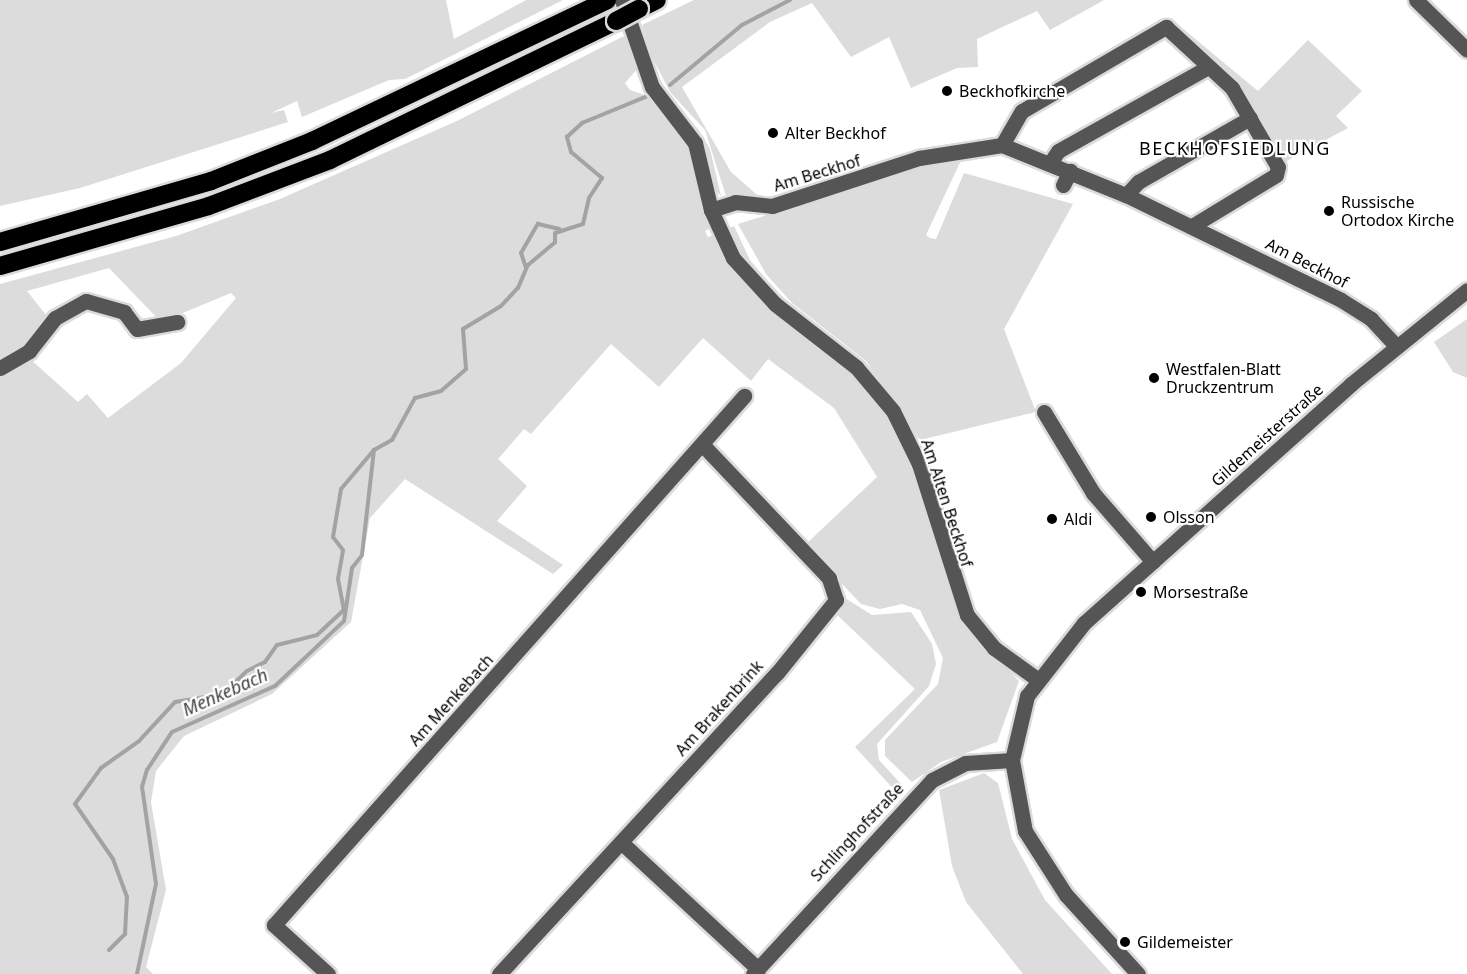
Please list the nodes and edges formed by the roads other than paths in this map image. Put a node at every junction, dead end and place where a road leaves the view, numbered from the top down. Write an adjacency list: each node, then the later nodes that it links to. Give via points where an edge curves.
1 (607, 0): 15 (highway, via 434,87 242,169 85,221)
2 (622, 0): 13 (street, Am Alten Beckhof, via 652,87 689,130 703,165)
3 (657, 0): 16 (highway, bridge, via 330,160 209,206)
4 (1416, 0): 5 (street)
5 (1467, 50)
6 (1205, 69): 7 (street, via 1232,88); 8 (street, via 1166,27 1022,111); 9 (street, via 1058,151)
7 (1250, 118): 12 (street, via 1138,182); 14 (street, via 1278,167 1276,175)
8 (1002, 145): 9 (street, Am Beckhof); 13 (street, Am Beckhof, via 919,158 772,206 735,202)
9 (1050, 162): 10 (street, Am Beckhof)
10 (1070, 171): 11 (street); 12 (street, Am Beckhof)
11 (1063, 185)
12 (1126, 195): 14 (street, Am Beckhof)
13 (711, 210): 25 (street, Am Alten Beckhof, via 733,258 756,286 856,368 893,411 919,464 967,615 994,648)
14 (1192, 226): 19 (street, Am Beckhof, via 1341,300 1371,319)
15 (0, 242)
16 (0, 266)
17 (1467, 291): 19 (street, Gildemeisterstraße)
18 (177, 321): 20 (street, via 137,329 124,312 86,301 55,318 29,351)
19 (1396, 346): 24 (street, Gildemeisterstraße)
20 (0, 368)
21 (744, 396): 23 (street, Am Menkebach)
22 (1044, 412): 24 (street, via 1093,493)
23 (703, 445): 27 (street, Am Brakenbrink, via 837,593 777,673); 29 (street, Am Menkebach, via 274,925)
24 (1153, 562): 25 (street, Gildemeisterstraße, via 1065,642)
25 (1037, 679): 26 (street, Gildemeisterstraße, via 1020,715)
26 (1012, 760): 28 (street, Schlinghofstraße, via 965,763 932,780); 31 (street, Gildemeisterstraße, via 1018,813 1031,845 1066,895)
27 (621, 842): 28 (street); 30 (street, Am Brakenbrink)
28 (755, 971)
29 (328, 974)
30 (499, 974)
31 (1138, 974)

